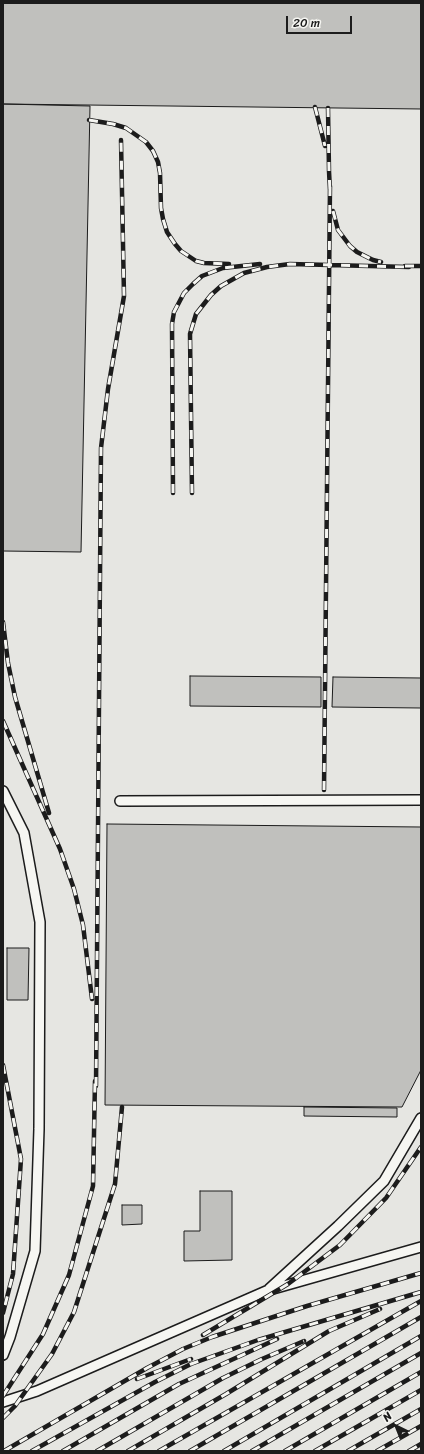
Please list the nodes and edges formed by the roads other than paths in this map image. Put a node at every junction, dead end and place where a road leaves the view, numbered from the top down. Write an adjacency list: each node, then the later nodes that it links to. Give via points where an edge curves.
1 (3, 791): 7 (lane, via 24,834 40,922 39,1129 35,1251)
2 (421, 800): 3 (lane)
3 (120, 801)
4 (421, 1118): 6 (lane, via 384,1181)
5 (421, 1247): 6 (lane)
6 (266, 1291): 8 (lane, via 37,1391)
7 (3, 1355)
8 (3, 1402)

